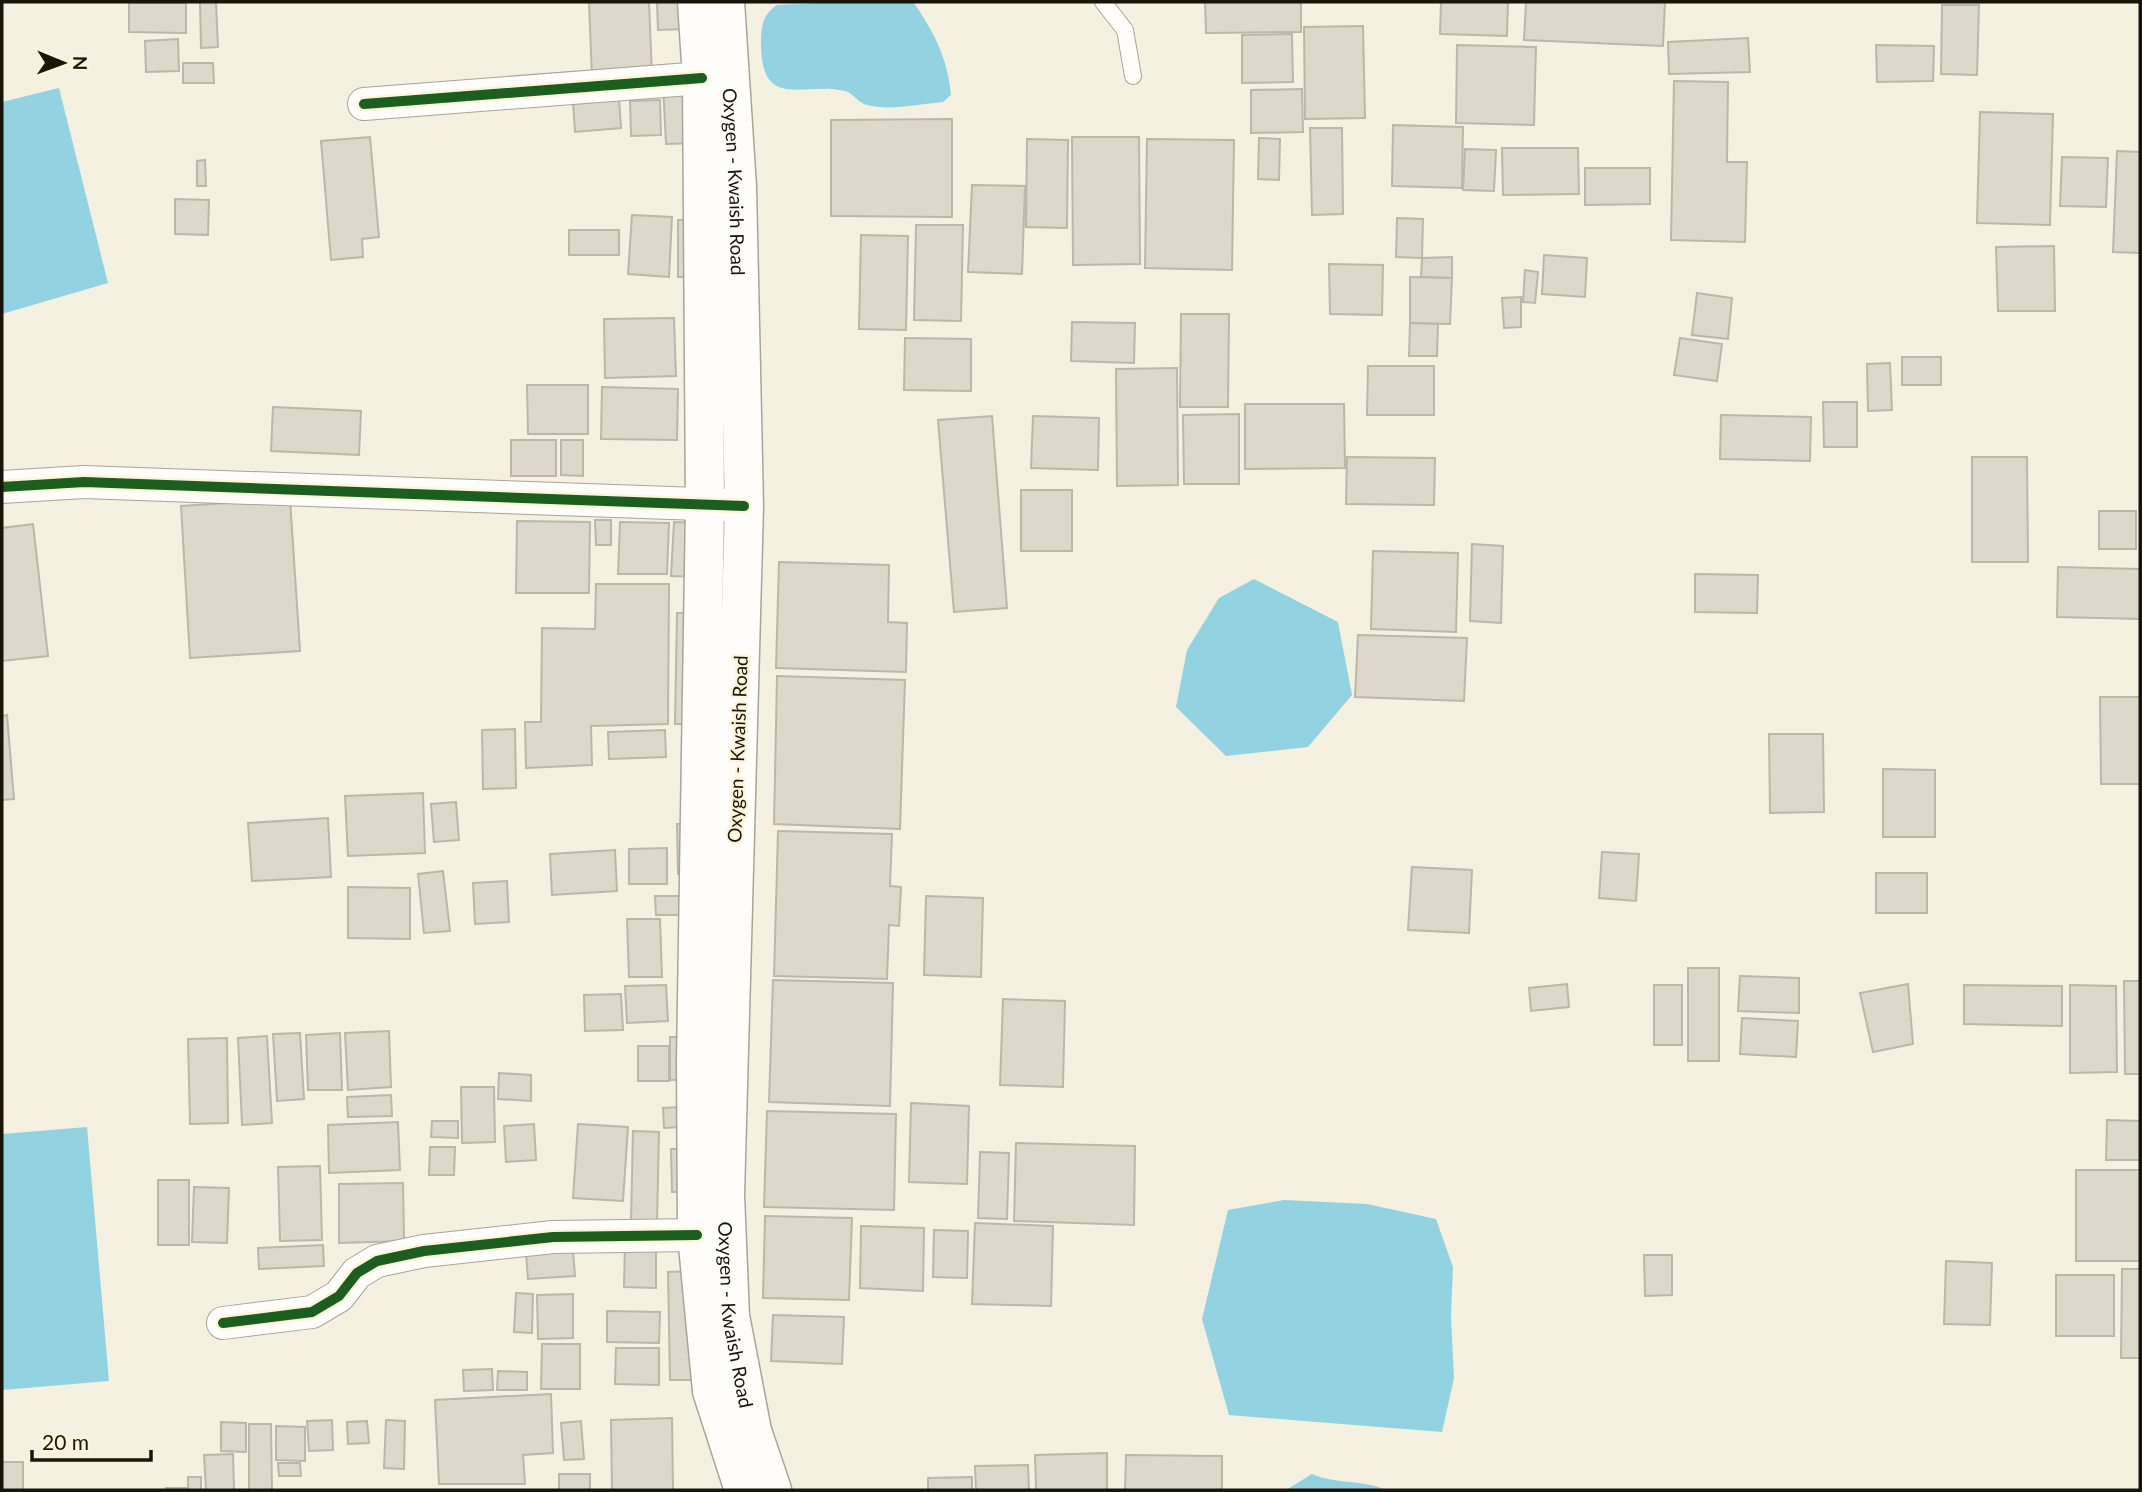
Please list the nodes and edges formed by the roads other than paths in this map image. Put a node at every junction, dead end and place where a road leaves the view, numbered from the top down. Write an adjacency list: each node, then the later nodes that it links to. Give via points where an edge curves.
1 (697, 2): 5 (main road, Oxygen - Kwaish Road)
2 (725, 2): 9 (main road, Oxygen - Kwaish Road, via 737,187)
3 (1103, 2): 4 (lane, via 1125,30)
4 (1133, 76)
5 (702, 78): 6 (street); 8 (main road, Oxygen - Kwaish Road)
6 (364, 104)
7 (2, 487): 8 (street, via 85,482)
8 (705, 505): 9 (street); 10 (main road, Oxygen - Kwaish Road)
9 (744, 506): 13 (main road, Oxygen - Kwaish Road, via 725,1195 730,1316 752,1431)
10 (697, 1235): 11 (street, via 553,1237 424,1251 377,1261 357,1273 339,1296 312,1312); 12 (main road, Oxygen - Kwaish Road, via 712,1391)
11 (223, 1323)
12 (744, 1490)
13 (772, 1490)

